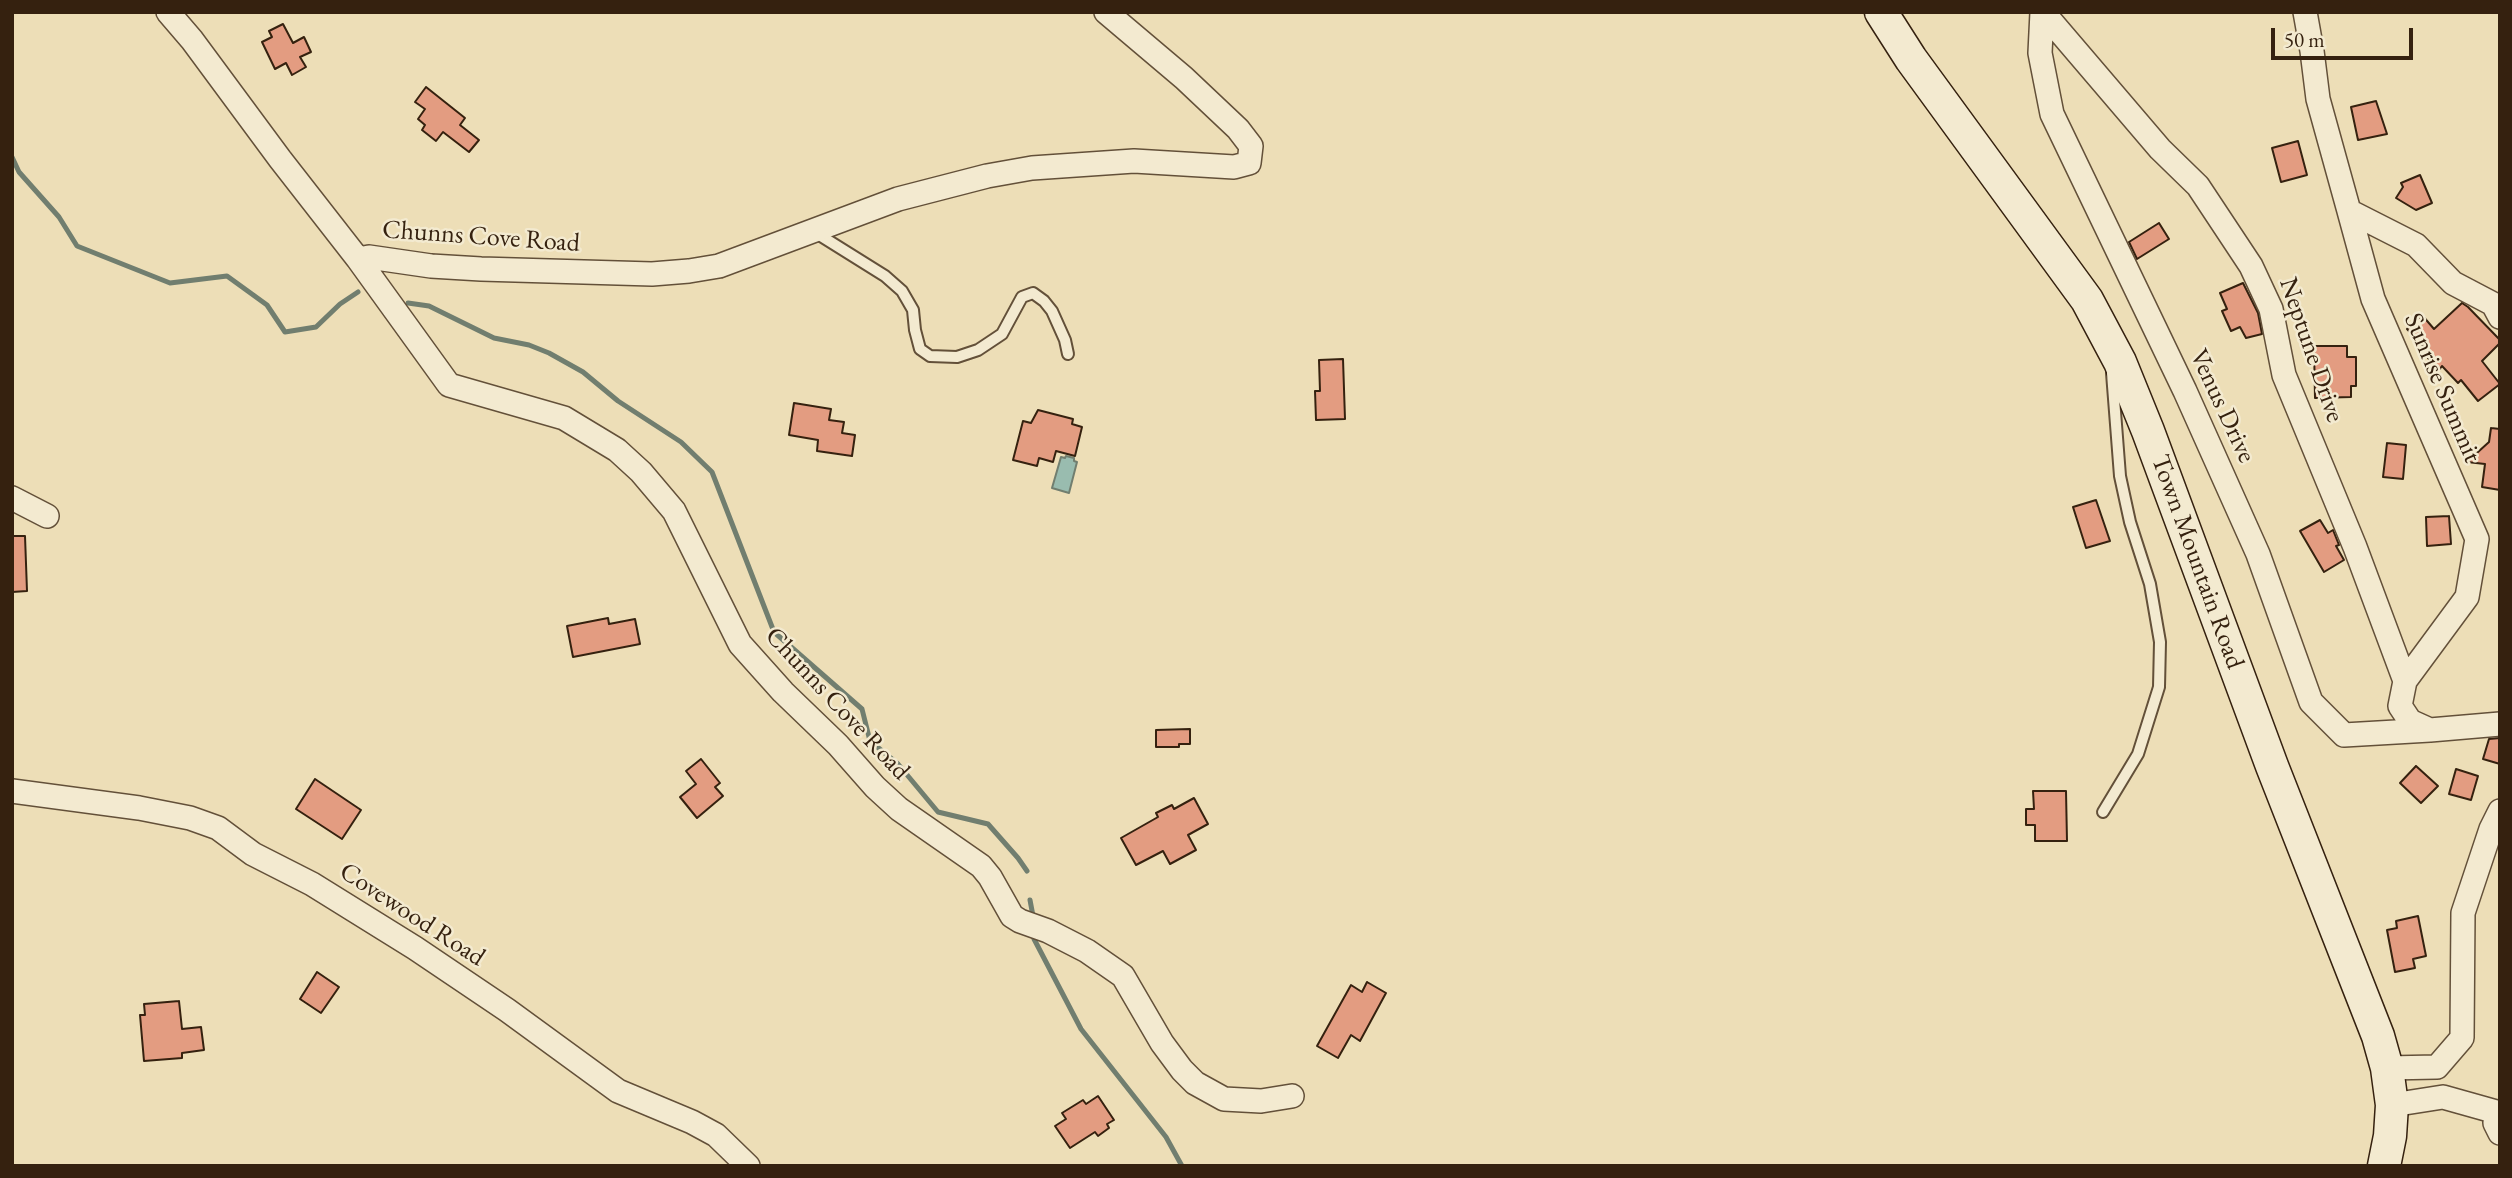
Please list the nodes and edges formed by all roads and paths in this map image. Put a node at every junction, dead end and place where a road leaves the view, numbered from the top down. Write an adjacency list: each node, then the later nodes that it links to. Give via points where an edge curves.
1 (168, 12): 8 (street, Chunns Cove Road)
2 (1106, 12): 7 (street, Chunns Cove Road, via 1238,129 1251,146 1249,163 1234,167 1134,161 1032,168 898,199)
3 (1881, 12): 10 (main road, Town Mountain Road, via 2087,300)
4 (2043, 12): 14 (street, Neptune Drive, via 2144,132 2199,186 2251,266 2271,309 2284,375); 16 (street, Venus Drive, via 2040,53 2052,114 2258,554 2311,702 2344,736)
5 (2305, 12): 6 (street, Sunrise Summit, via 2318,99)
6 (2348, 211): 9 (street, via 2416,246 2453,283 2493,304); 14 (street, Sunrise Summit, via 2373,299 2477,538 2467,597)
7 (813, 231): 8 (street, Chunns Cove Road, via 719,266 652,274 431,267); 11 (lane, via 902,291 913,310 920,349 930,356 957,357 978,350 1002,334 1022,297 1033,293 1052,311)
8 (358, 259): 21 (street, Chunns Cove Road, via 449,386 564,418 617,450 641,472 674,511 740,644 783,692 899,809 981,866 1012,916 1087,951 1124,976 1162,1043 1195,1083 1224,1099 1261,1101)
9 (2500, 317)
10 (2110, 342): 19 (lane, via 2120,476 2150,584 2160,642 2159,687 2138,754); 20 (main road, Town Mountain Road, via 2148,431)
11 (1068, 354)
12 (12, 498): 13 (street)
13 (47, 516)
14 (2405, 681): 16 (street, via 2400,706 2410,721)
15 (2500, 724): 16 (street)
16 (2430, 730)
17 (12, 791): 24 (street, Covewood Road, via 139,808 218,828 253,854 312,884 415,948 618,1091 716,1135)
18 (2500, 811): 20 (street, via 2463,913 2462,1038 2437,1067)
19 (2103, 812)
20 (2387, 1068): 22 (main road, Town Mountain Road)
21 (1292, 1096)
22 (2392, 1105): 23 (street, via 2443,1097); 25 (main road, Town Mountain Road)
23 (2499, 1119)
24 (748, 1166)
25 (2384, 1166)

